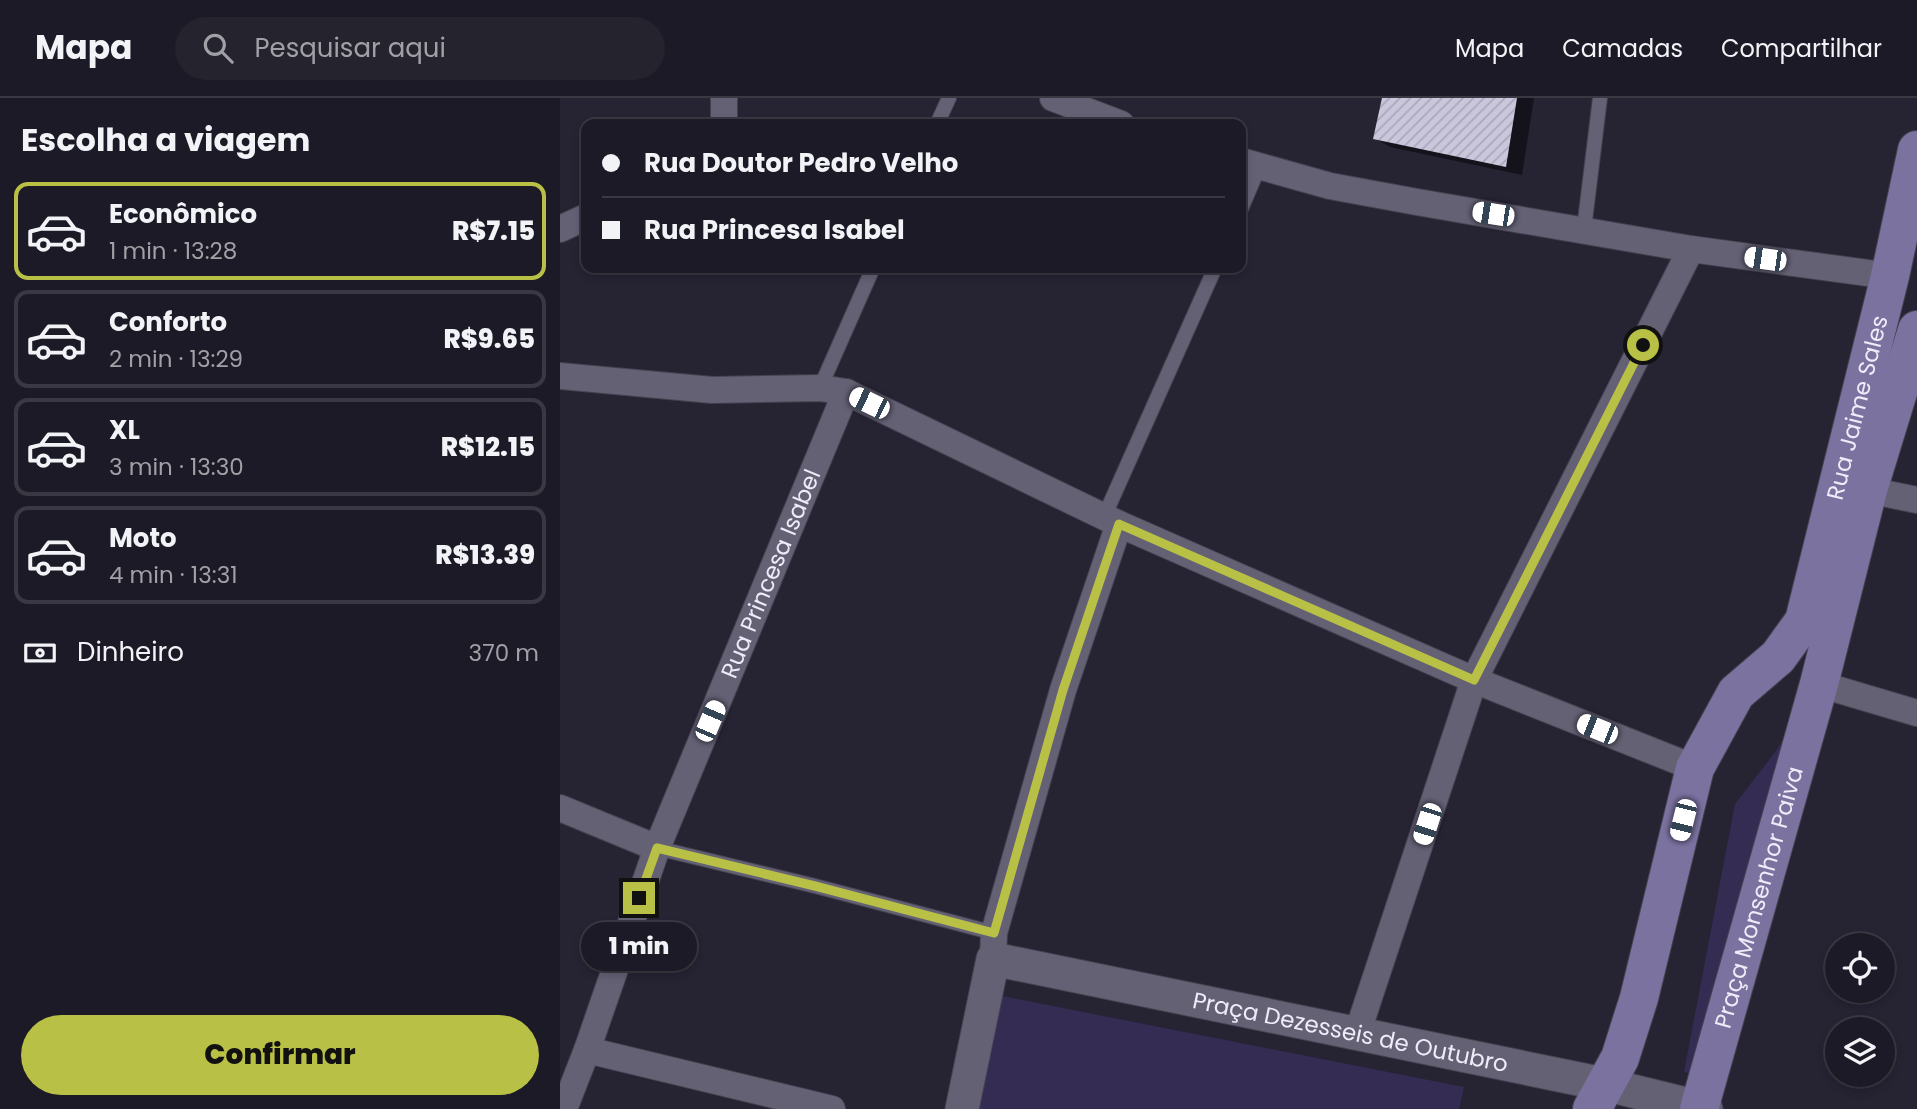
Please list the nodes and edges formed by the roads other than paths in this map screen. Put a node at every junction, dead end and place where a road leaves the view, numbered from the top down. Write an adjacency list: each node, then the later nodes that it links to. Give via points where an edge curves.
1 (724, 98): 5 (street)
2 (949, 98): 6 (lane)
3 (1053, 98): 7 (street)
4 (1600, 98): 13 (lane)
5 (724, 119)
6 (939, 119)
7 (1108, 119)
8 (1917, 150): 17 (main road, Rua Jaime Sales)
9 (1250, 164): 10 (lane); 13 (street, via 1355,190)
10 (1246, 184)
11 (581, 219): 12 (street)
12 (560, 229)
13 (1584, 229): 14 (street)
14 (1691, 248): 17 (street); 25 (street)
15 (871, 273): 20 (lane)
16 (1213, 273): 24 (lane)
17 (1890, 276): 28 (main road, Rua Jaime Sales, via 1804,621 1778,657 1736,693)
18 (1917, 330): 22 (main road, Rua Jaime Sales)
19 (560, 376): 20 (street, via 712,390)
20 (820, 388): 21 (street)
21 (846, 392): 24 (street); 30 (street, Rua Princesa Isabel)
22 (1868, 489): 23 (street); 26 (main road, Rua Jaime Sales)
23 (1917, 500)
24 (1112, 521): 25 (street); 31 (street)
25 (1474, 680): 28 (street); 32 (street)
26 (1819, 684): 27 (street); 35 (main road, Praça Monsenhor Paiva)
27 (1917, 713)
28 (1695, 768): 34 (main road, via 1639,998 1620,1058)
29 (560, 808): 30 (street)
30 (657, 848): 31 (lane, via 815,886); 33 (street, Rua Princesa Isabel)
31 (994, 946): 32 (street, Praça Dezesseis de Outubro); 38 (street)
32 (1357, 1034): 34 (street, Praça Dezesseis de Outubro)
33 (587, 1050): 36 (street, Rua Princesa Isabel); 37 (street)
34 (1600, 1097): 35 (street, Praça Dezesseis de Outubro)
35 (1702, 1108)
36 (564, 1109)
37 (832, 1109)
38 (962, 1109)

